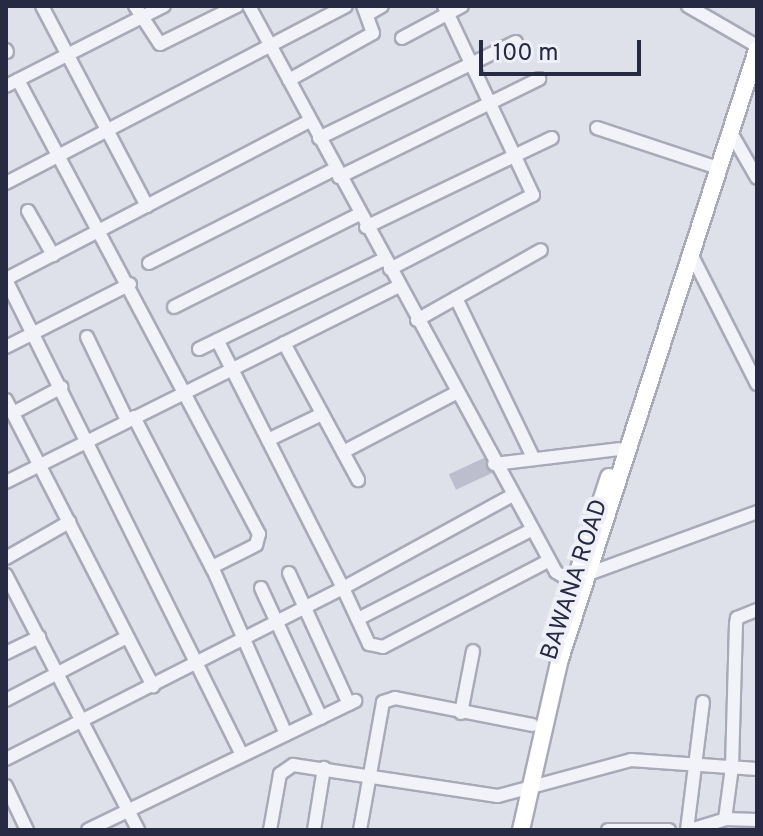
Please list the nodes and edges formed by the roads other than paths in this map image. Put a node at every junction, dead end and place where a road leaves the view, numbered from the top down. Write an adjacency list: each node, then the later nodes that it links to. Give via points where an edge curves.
1 (42, 6): 16 (street)
2 (164, 6): 11 (street)
3 (237, 6): 11 (street, via 160,44)
4 (346, 6): 14 (street)
5 (382, 6): 9 (street)
6 (462, 6): 10 (street)
7 (688, 6): 15 (street)
8 (252, 7): 14 (street)
9 (366, 10): 19 (street, via 374,29 370,35)
10 (446, 10): 12 (street); 17 (street)
11 (138, 12): 16 (street)
12 (402, 38)
13 (516, 42): 17 (street)
14 (270, 46): 19 (street); 25 (street)
15 (757, 48): 21 (street, BAWANA ROAD)
16 (69, 54): 20 (street); 25 (street)
17 (473, 63): 22 (street); 27 (street)
18 (539, 79): 22 (street)
19 (289, 80): 23 (street)
20 (12, 83): 30 (street)
21 (752, 85): 26 (street, BAWANA ROAD)
22 (493, 102): 29 (street); 32 (street)
23 (310, 121): 27 (street); 35 (street)
24 (597, 128): 31 (street)
25 (109, 130): 30 (street); 35 (street)
26 (730, 131): 31 (street, BAWANA ROAD); 33 (street)
27 (319, 138): 32 (street)
28 (552, 138): 29 (street)
29 (517, 154): 38 (street); 44 (street, via 532,197)
30 (60, 157): 34 (street); 39 (street)
31 (718, 168): 41 (street, BAWANA ROAD)
32 (337, 173): 37 (street); 43 (street)
33 (757, 178)
34 (6, 183)
35 (147, 206): 39 (street)
36 (28, 211): 42 (street)
37 (360, 214): 38 (street); 49 (street)
38 (366, 227): 44 (street)
39 (100, 230): 42 (street); 46 (street)
40 (541, 250): 48 (street)
41 (690, 252): 53 (street, BAWANA ROAD); 59 (street)
42 (53, 255): 45 (street)
43 (149, 263)
44 (387, 264): 47 (street); 54 (street)
45 (6, 280): 51 (street)
46 (130, 284): 51 (street); 61 (street)
47 (399, 286): 50 (street); 55 (street)
48 (456, 298): 50 (street); 71 (street)
49 (174, 307)
50 (417, 320): 62 (street)
51 (34, 333): 56 (street); 60 (street)
52 (87, 337): 66 (street)
53 (662, 338): 69 (street, BAWANA ROAD); 85 (street, BAWANA ROAD)
54 (217, 340): 57 (street); 58 (street)
55 (284, 343): 58 (street); 65 (street)
56 (6, 347)
57 (199, 349)
58 (232, 368): 61 (street); 68 (street)
59 (757, 384)
60 (62, 387): 64 (street); 67 (street)
61 (185, 391): 66 (street); 82 (street, via 260,538 256,545 217,560)
62 (456, 393): 70 (street); 73 (street)
63 (6, 400): 64 (street)
64 (13, 413): 72 (street)
65 (322, 414): 68 (street); 70 (street)
66 (130, 418): 67 (street); 82 (street)
67 (89, 439): 72 (street); 98 (street)
68 (270, 439): 87 (street)
69 (619, 449): 71 (street); 85 (street, BAWANA ROAD)
70 (343, 452): 74 (street)
71 (533, 457): 73 (street)
72 (39, 464): 75 (street); 78 (street)
73 (494, 464): 76 (street)
74 (358, 480)
75 (6, 482)
76 (511, 496): 79 (street); 87 (street)
77 (757, 512): 85 (street)
78 (69, 522): 80 (street); 94 (street)
79 (529, 531): 81 (street); 91 (street)
80 (6, 558)
81 (546, 562): 85 (street, via 564,577); 91 (street, via 383,647 372,648)
82 (214, 571): 95 (street)
83 (289, 573): 88 (street)
84 (6, 575): 93 (street)
85 (581, 576): 90 (street, BAWANA ROAD)
86 (261, 588): 92 (street)
87 (343, 588): 88 (street); 91 (street)
88 (304, 610): 92 (street); 104 (street, via 352,702)
89 (757, 610): 111 (street, via 737,618 736,624)
90 (569, 612): 106 (street, BAWANA ROAD); 116 (street, BAWANA ROAD)
91 (358, 619)
92 (276, 626): 95 (street); 104 (street)
93 (39, 637): 97 (street); 99 (street)
94 (127, 637): 99 (street); 100 (street)
95 (243, 642): 98 (street); 107 (street)
96 (473, 651): 103 (street)
97 (6, 653)
98 (199, 663): 100 (street); 108 (street)
99 (59, 673): 101 (street); 105 (street)
100 (153, 686): 105 (street)
101 (6, 700)
102 (703, 702): 110 (street)
103 (461, 713): 106 (street); 114 (street, via 395,698 383,702)
104 (321, 718): 107 (street)
105 (84, 720): 109 (street); 117 (street)
106 (532, 725): 116 (street, BAWANA ROAD)
107 (286, 734): 108 (street)
108 (242, 755): 117 (street)
109 (6, 759)
110 (696, 763): 111 (street); 116 (street, via 622,761); 130 (street)
111 (732, 767): 113 (street); 118 (street)
112 (324, 768): 114 (street); 123 (street, via 284,769); 124 (street)
113 (757, 769)
114 (368, 775): 116 (street, via 498,796); 125 (street)
115 (6, 786): 120 (street)
116 (523, 792): 126 (street, BAWANA ROAD); 127 (street, BAWANA ROAD)
117 (128, 810): 121 (street); 122 (street)
118 (725, 819): 119 (street); 130 (street)
119 (757, 820)
120 (27, 830)
121 (88, 830)
122 (138, 830)
123 (270, 830)
124 (314, 830)
125 (360, 830)
126 (512, 830)
127 (521, 830)
128 (608, 830): 129 (street)
129 (669, 830)
130 (689, 830)

